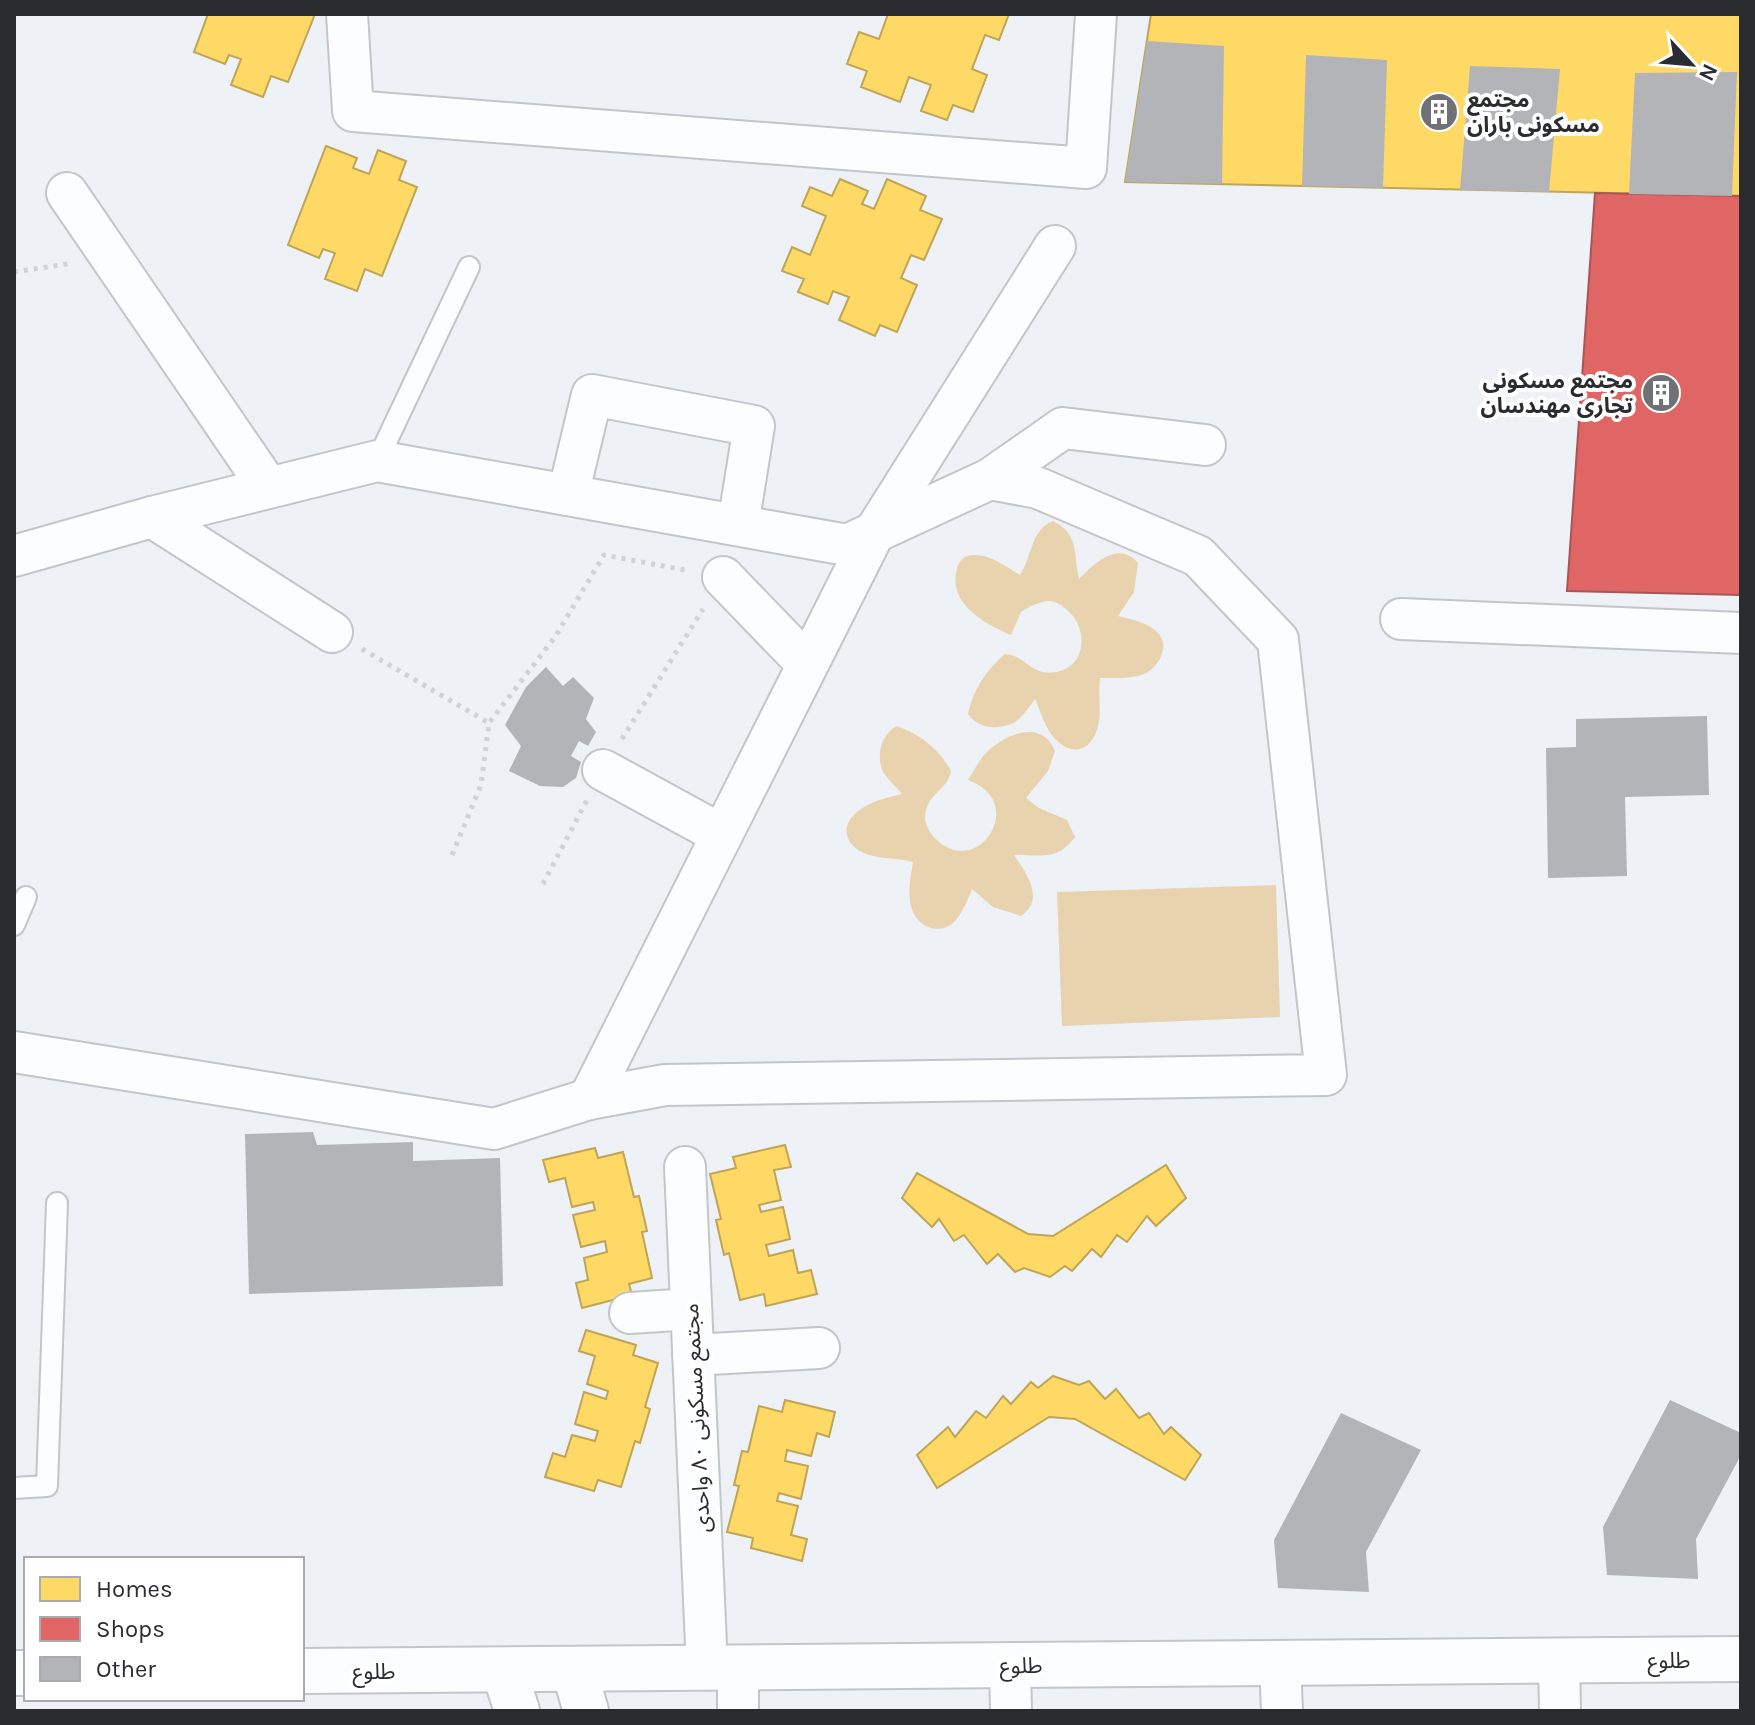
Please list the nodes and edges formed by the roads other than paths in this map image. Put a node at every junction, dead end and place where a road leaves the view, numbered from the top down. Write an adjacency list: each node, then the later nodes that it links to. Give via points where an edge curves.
1 (347, 14): 2 (street, via 353,111 1086,168)
2 (1096, 14)
3 (67, 193): 9 (street)
4 (1055, 246): 13 (street)
5 (469, 267): 7 (lane)
6 (1205, 445): 8 (street, via 1063,428)
7 (377, 461): 9 (street); 10 (street)
8 (990, 479): 13 (street); 25 (street, via 1038,488 1198,556 1278,640 1326,1075 665,1085)
9 (268, 487): 11 (street)
10 (568, 495): 12 (street); 12 (street, via 592,395 754,426)
11 (152, 517): 14 (street); 17 (street)
12 (738, 525): 13 (street, via 847,545)
13 (874, 533): 19 (street)
14 (14, 556)
15 (723, 577): 19 (street)
16 (1401, 619): 18 (street)
17 (332, 632)
18 (1741, 633)
19 (807, 664): 21 (street)
20 (603, 770): 21 (street)
21 (722, 835): 25 (street)
22 (26, 897): 23 (lane)
23 (14, 925)
24 (14, 1052): 25 (street, via 494,1129)
25 (589, 1099)
26 (685, 1167): 28 (street, مجتمع مسکونی ۸۰ واحدی)
27 (57, 1203): 32 (lane, via 47,1486)
28 (691, 1309): 29 (street); 31 (street, مجتمع مسکونی ۸۰ واحدی)
29 (630, 1313)
30 (819, 1348): 31 (street)
31 (693, 1355): 37 (street, مجتمع مسکونی ۸۰ واحدی)
32 (14, 1488)
33 (1741, 1659): 34 (street, طلوع)
34 (1559, 1660): 35 (street, طلوع); 46 (street)
35 (1280, 1662): 36 (street, طلوع); 45 (street)
36 (1010, 1665): 37 (street, طلوع); 44 (street)
37 (722, 1668): 39 (street, طلوع); 43 (street, مجتمع مسکونی ۸۰ واحدی)
38 (504, 1670): 39 (street, طلوع); 40 (street, طلوع); 41 (street)
39 (574, 1670): 42 (street)
40 (304, 1671)
41 (517, 1711)
42 (586, 1711)
43 (738, 1711)
44 (1011, 1711)
45 (1282, 1711)
46 (1560, 1711)

